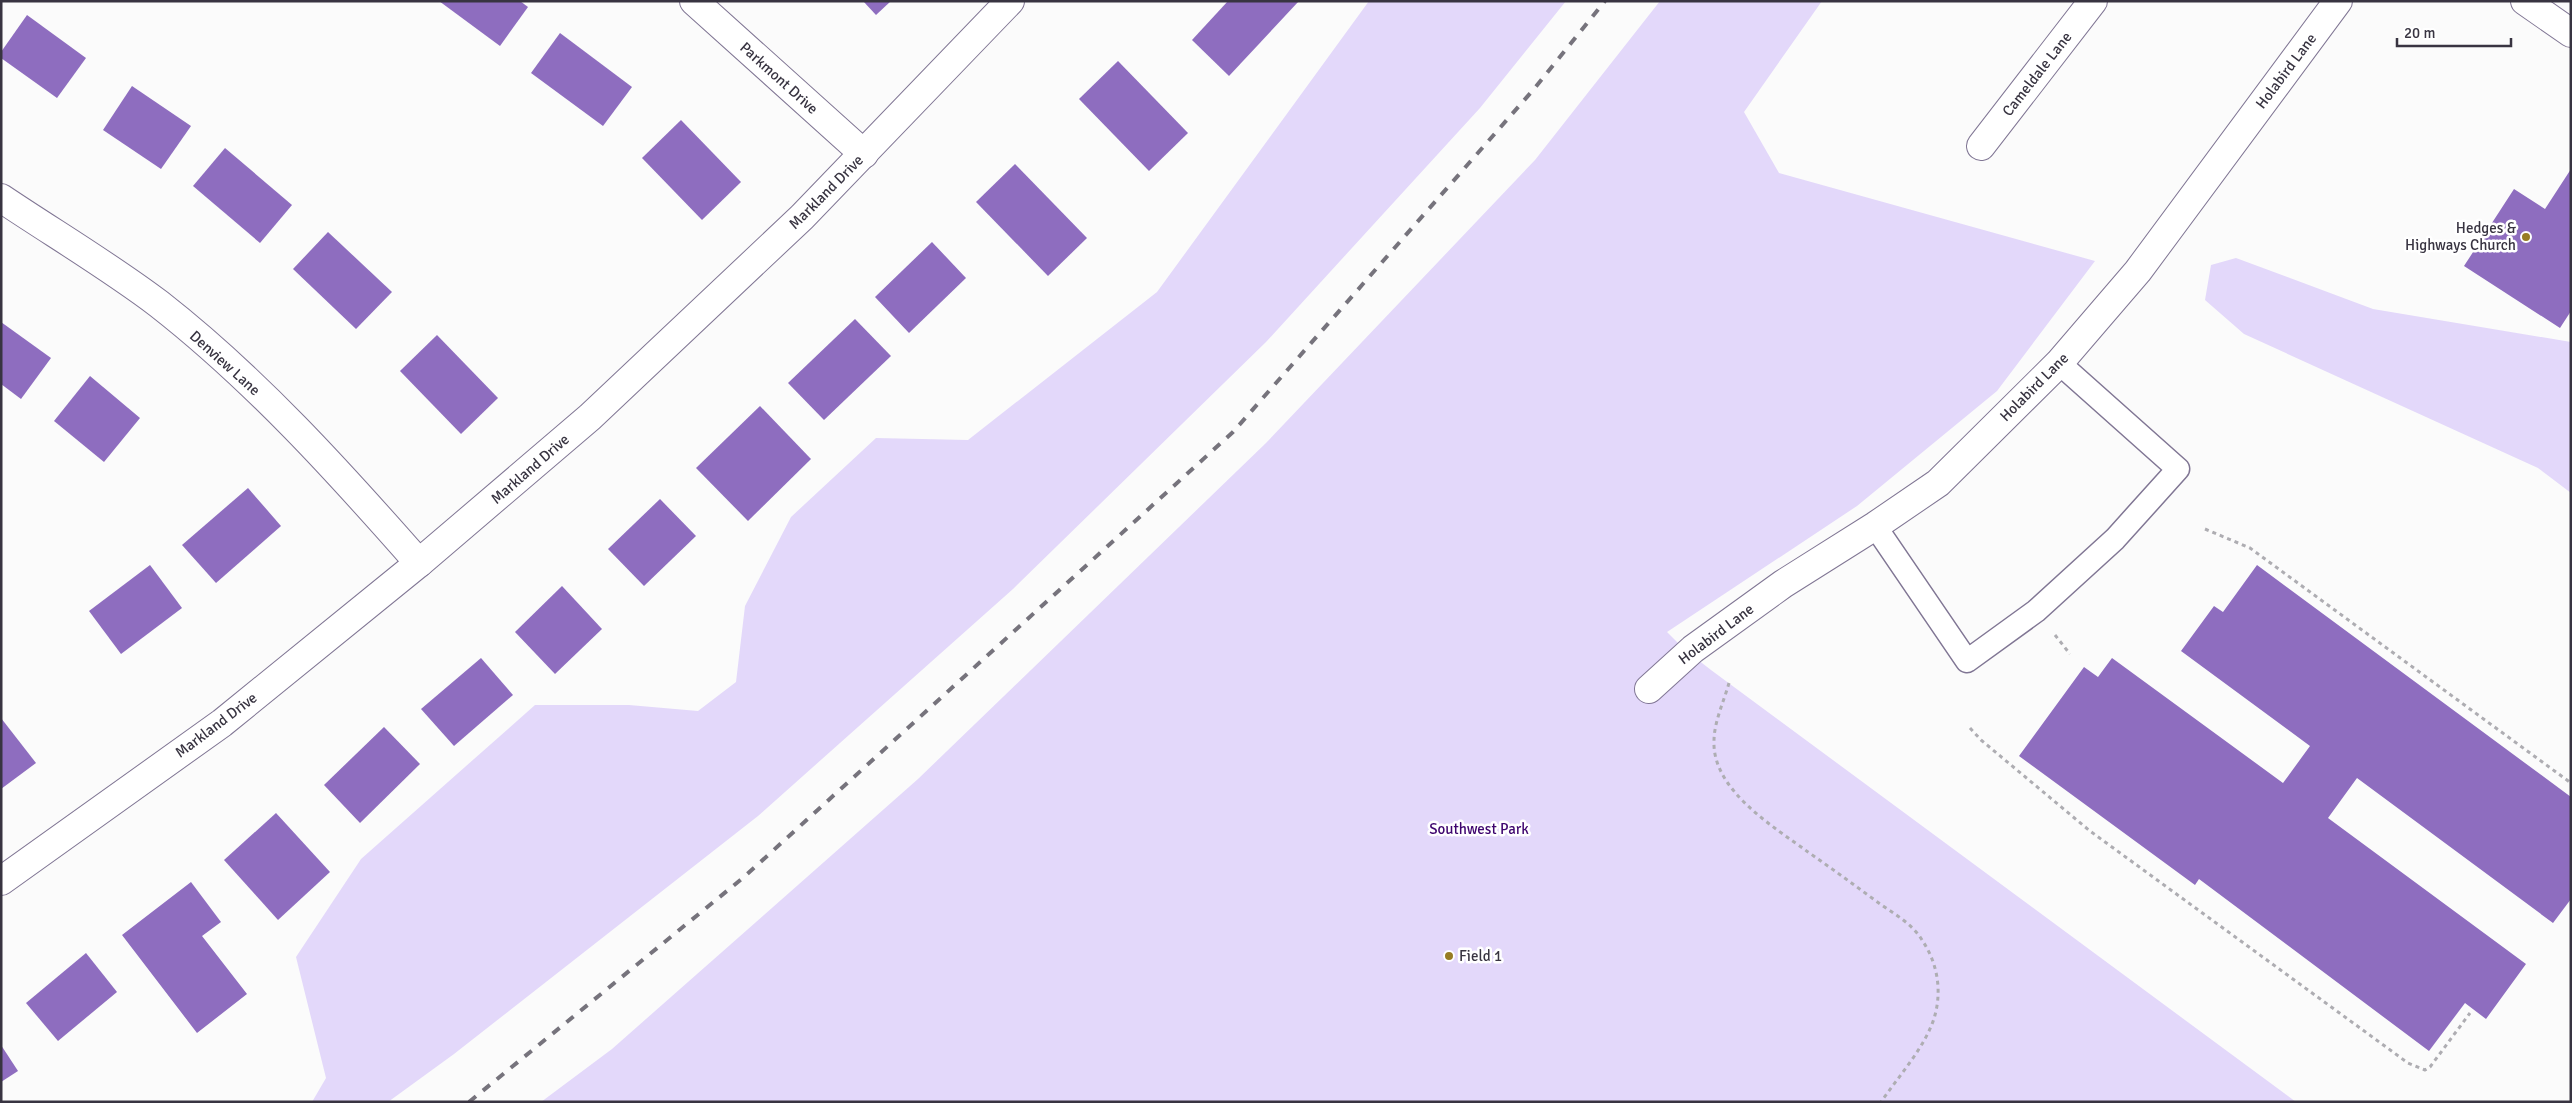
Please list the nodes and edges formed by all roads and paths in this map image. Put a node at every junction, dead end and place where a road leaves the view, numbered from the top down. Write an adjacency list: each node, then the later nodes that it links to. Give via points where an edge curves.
1 (694, 1): 8 (street, Parkmont Drive)
2 (1010, 1): 8 (street, Markland Drive)
3 (2093, 1): 7 (street, Cameldale Lane)
4 (2338, 1): 10 (street, Holabird Lane, via 2138,272)
5 (2525, 1): 6 (street)
6 (2571, 33)
7 (1981, 146)
8 (864, 154): 13 (street, Markland Drive, via 590,417)
9 (1, 198): 13 (street, Denview Lane, via 158,304 233,368 345,479)
10 (2059, 363): 11 (street, Holabird Lane, via 1938,483); 11 (lane, via 2178,470 2115,540 2043,604 1967,661)
11 (1875, 526): 15 (street, Holabird Lane, via 1783,584 1693,649)
12 (2205, 529): 17 (path, via 2250,548)
13 (419, 563): 18 (street, Markland Drive, via 222,723)
14 (1729, 683): 20 (path, via 1714,741 1716,756 1727,783 1764,820 1900,918 1921,938 1932,959 1938,990 1934,1017 1925,1037)
15 (1649, 689)
16 (1970, 728): 19 (path, via 2090,831 2408,1064 2425,1070 2430,1066)
17 (2571, 783)
18 (1, 881)
19 (2470, 1013)
20 (1881, 1102)

